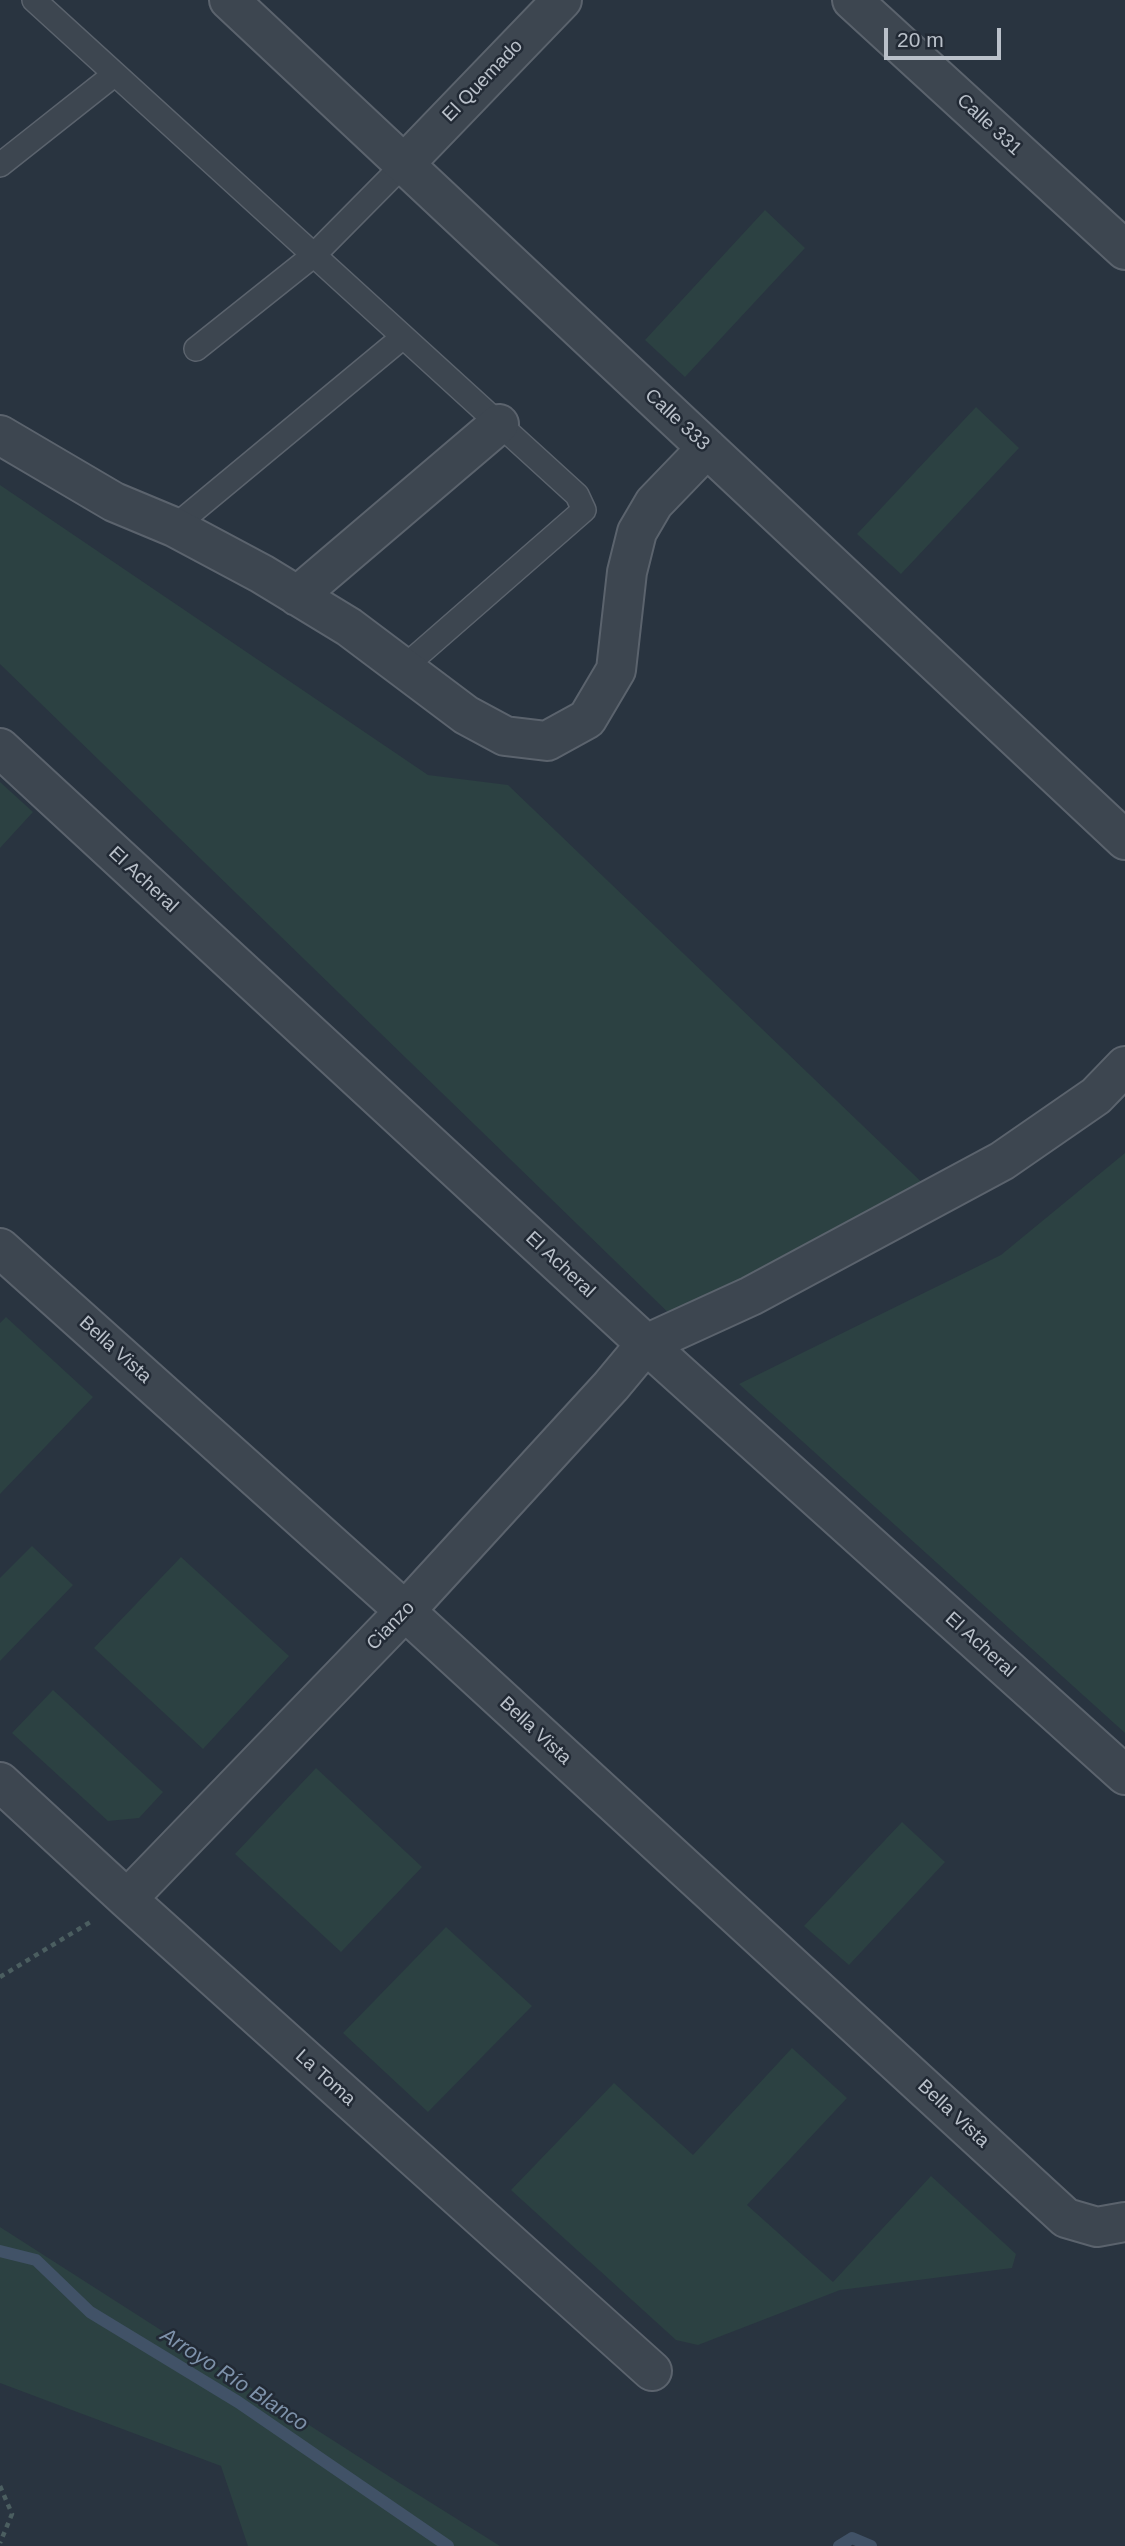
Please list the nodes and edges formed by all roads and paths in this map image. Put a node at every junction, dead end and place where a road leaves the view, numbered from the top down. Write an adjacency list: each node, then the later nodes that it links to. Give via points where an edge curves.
1 (34, 0): 5 (lane)
2 (229, 0): 6 (street, Calle 333)
3 (562, 0): 6 (street, El Quemado)
4 (852, 0): 8 (street, Calle 331)
5 (115, 74): 7 (lane); 9 (lane)
6 (405, 163): 9 (lane); 14 (street, Calle 333)
7 (0, 164)
8 (1125, 250)
9 (314, 255): 10 (lane); 11 (lane)
10 (403, 337): 12 (lane); 15 (lane)
11 (196, 349)
12 (499, 424): 16 (street); 17 (lane, via 577,495 584,510)
13 (0, 435): 15 (street, via 114,502)
14 (708, 448): 17 (street, via 654,503 637,532 627,572 616,670 587,719 547,741 505,736 466,715); 19 (street, Calle 333)
15 (174, 527): 16 (street)
16 (297, 596): 17 (street, via 349,627)
17 (403, 668)
18 (0, 748): 22 (street, El Acheral)
19 (1123, 833)
20 (1125, 1066): 22 (street, via 1096,1096 1002,1161 751,1296)
21 (0, 1248): 23 (street, Bella Vista)
22 (646, 1344): 23 (street, Cianzo); 24 (street, El Acheral)
23 (405, 1611): 26 (street, Cianzo); 28 (street, Bella Vista, via 1066,2218 1097,2227)
24 (1125, 1776)
25 (0, 1782): 26 (street, La Toma)
26 (127, 1899): 27 (path); 29 (street, La Toma)
27 (0, 1977)
28 (1125, 2221)
29 (652, 2371)
30 (0, 2486): 31 (path, via 12,2514)
31 (0, 2543)

